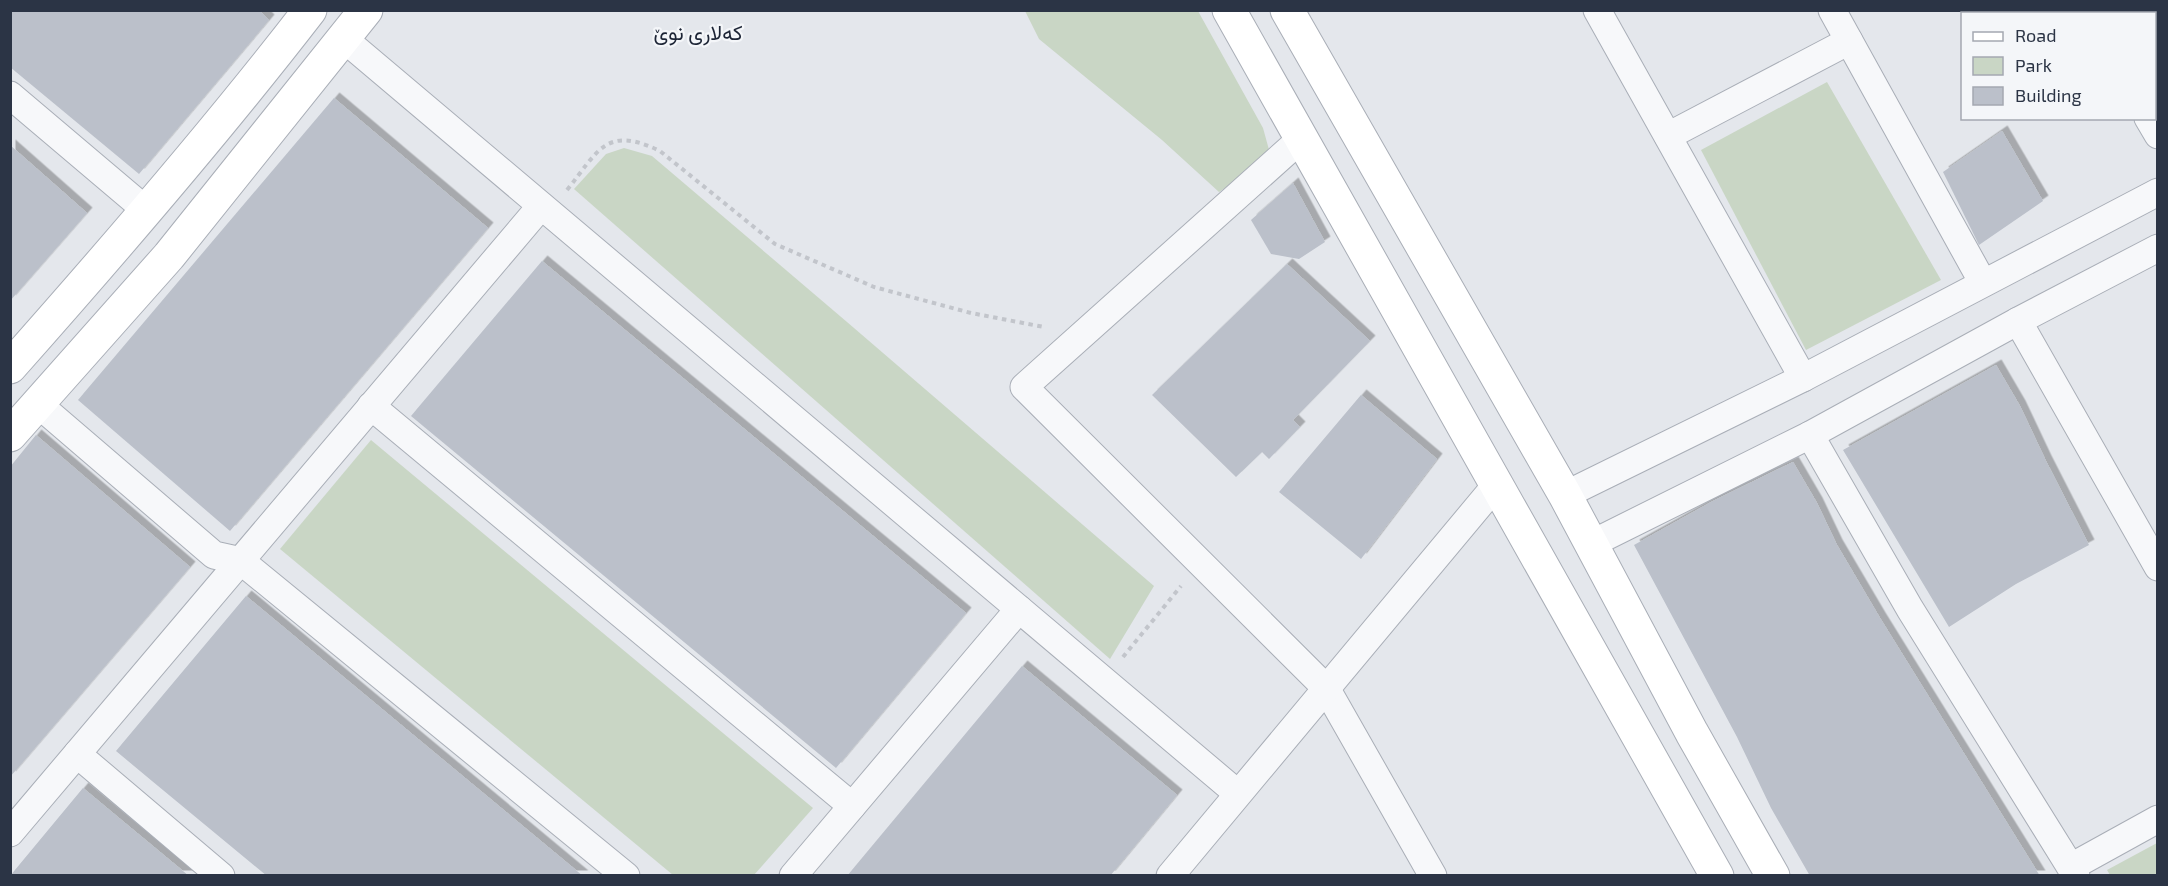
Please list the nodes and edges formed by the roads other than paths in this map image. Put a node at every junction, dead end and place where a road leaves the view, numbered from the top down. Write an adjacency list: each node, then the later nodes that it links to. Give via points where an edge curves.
1 (366, 10): 7 (street)
2 (1229, 10): 13 (street)
3 (1287, 10): 14 (street)
4 (1597, 10): 12 (street)
5 (1832, 10): 8 (street)
6 (309, 11): 18 (street)
7 (344, 39): 17 (street); 24 (street, via 169,256)
8 (1849, 41): 12 (street); 20 (street)
9 (10, 95): 18 (street)
10 (2149, 120): 11 (street)
11 (2157, 135)
12 (1668, 136): 23 (street)
13 (1302, 138): 15 (street); 34 (street, via 1024,387)
14 (1373, 162): 15 (street); 29 (street)
15 (1329, 189): 28 (street)
16 (2157, 192): 20 (street)
17 (545, 209): 25 (street); 33 (street)
18 (147, 211): 22 (street)
19 (2157, 248): 21 (street)
20 (1983, 283): 23 (street)
21 (2018, 321): 27 (street); 32 (street)
22 (10, 367)
23 (1803, 378): 29 (street)
24 (38, 405): 26 (street); 31 (street, via 214,555)
25 (371, 406): 31 (street); 39 (street)
26 (10, 435)
27 (1810, 435): 30 (street); 42 (street, via 1910,609)
28 (1497, 484): 34 (street); 37 (street)
29 (1565, 495): 30 (street)
30 (1592, 544): 35 (street)
31 (241, 561): 36 (street); 44 (street)
32 (2157, 567)
33 (1019, 609): 38 (street); 39 (street)
34 (1326, 688): 38 (street); 47 (street)
35 (1692, 733): 37 (street); 49 (street)
36 (77, 754): 41 (street); 43 (street)
37 (1648, 754): 48 (street)
38 (1237, 793): 46 (street)
39 (852, 806): 45 (street)
40 (2157, 819): 42 (street)
41 (10, 833)
42 (2073, 871)
43 (221, 876)
44 (626, 876)
45 (793, 876)
46 (1170, 876)
47 (1432, 876)
48 (1717, 876)
49 (1773, 876)

